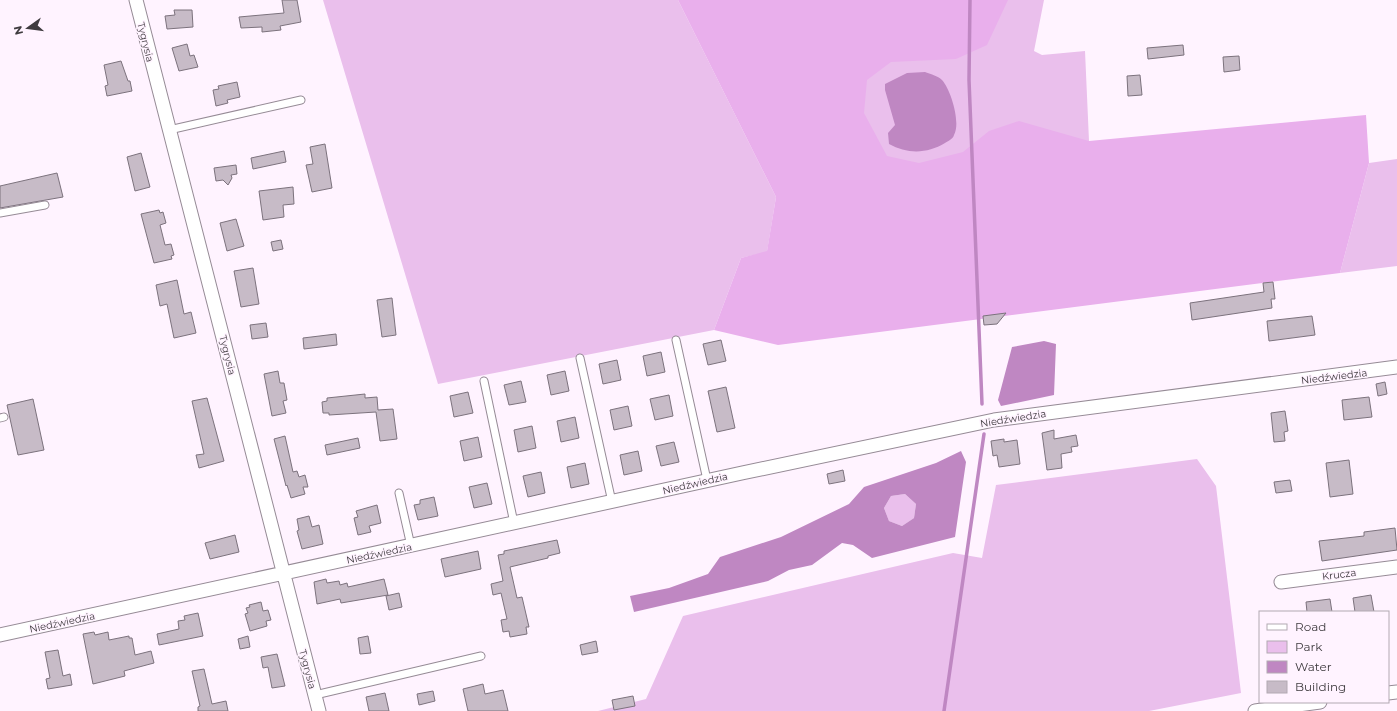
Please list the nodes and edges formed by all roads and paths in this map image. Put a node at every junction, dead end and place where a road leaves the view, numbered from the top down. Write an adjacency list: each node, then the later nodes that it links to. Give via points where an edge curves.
1 (136, 0): 3 (street, Tygrysia)
2 (301, 100): 3 (lane)
3 (169, 130): 16 (street, Tygrysia)
4 (45, 205): 5 (lane)
5 (0, 213)
6 (676, 340): 10 (lane)
7 (580, 358): 12 (lane)
8 (1397, 367): 10 (street, Niedźwiedzia, via 994,420)
9 (484, 381): 13 (lane)
10 (707, 480): 12 (street, Niedźwiedzia)
11 (399, 493): 14 (lane)
12 (612, 502): 13 (street, Niedźwiedzia)
13 (514, 523): 14 (street, Niedźwiedzia)
14 (411, 546): 16 (street, Niedźwiedzia)
15 (1397, 567): 17 (street, Krucza)
16 (283, 574): 18 (street, Niedźwiedzia); 20 (street, Tygrysia)
17 (1281, 582)
18 (0, 635)
19 (481, 656): 20 (lane)
20 (315, 695): 23 (street, Tygrysia)
21 (1315, 703): 22 (street)
22 (1283, 709): 24 (street)
23 (319, 711)
24 (1255, 711)

